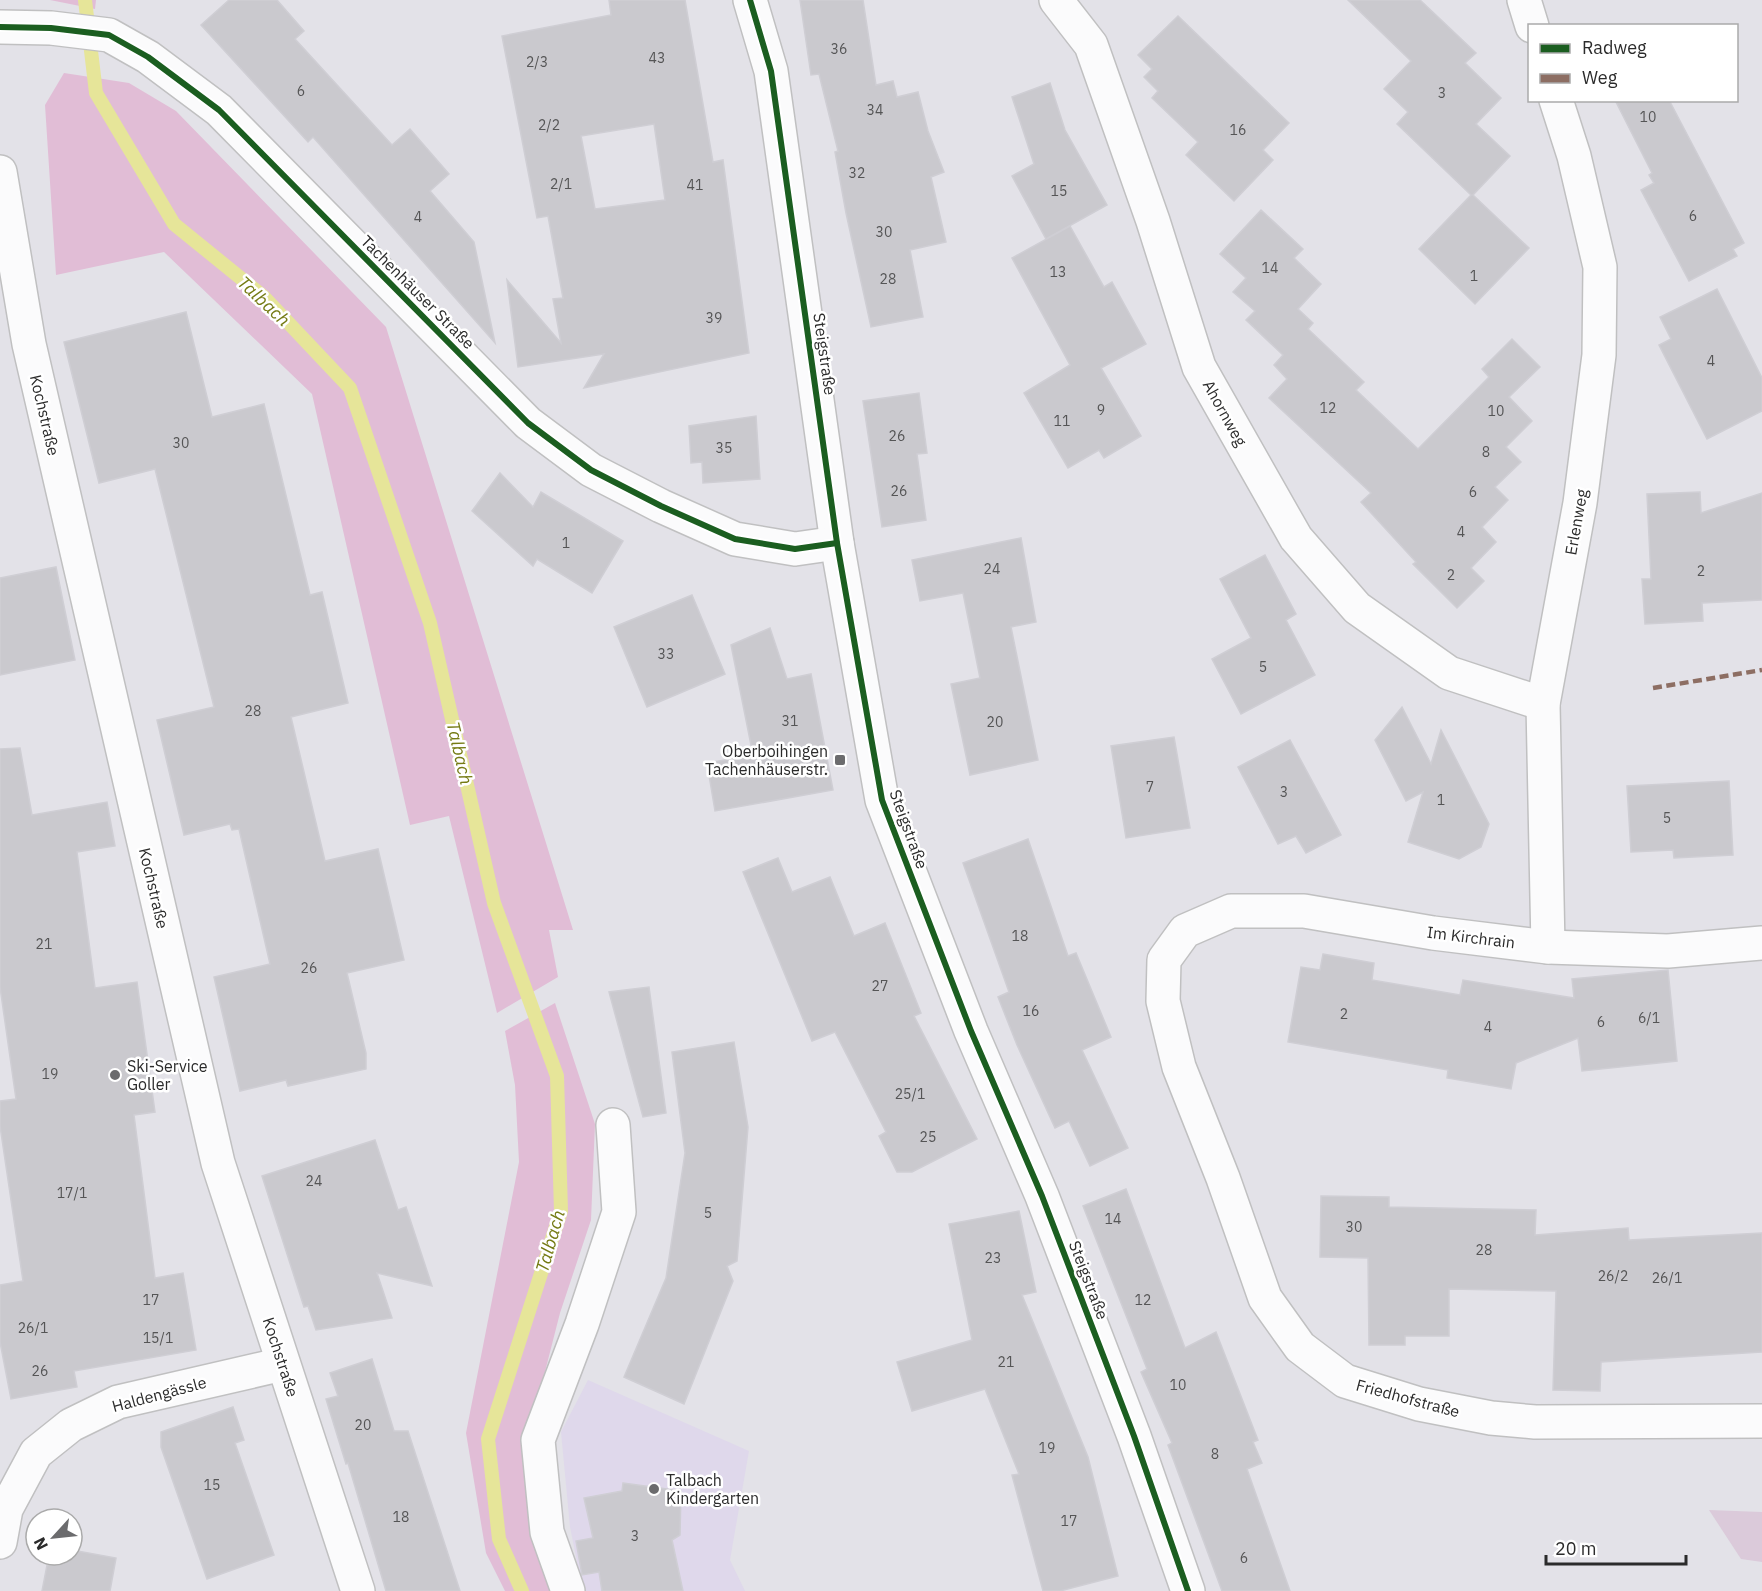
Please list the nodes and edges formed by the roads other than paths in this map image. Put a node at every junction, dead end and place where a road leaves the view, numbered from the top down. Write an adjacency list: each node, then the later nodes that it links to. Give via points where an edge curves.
1 (750, 0): 8 (street, Steigstraße, via 771,71)
2 (1056, 0): 9 (street, Ahornweg, via 1091,45 1199,367 1296,538 1356,608 1449,673)
3 (1524, 0): 4 (street)
4 (1531, 24)
5 (0, 27): 8 (street, Tachenhäuser Straße, via 109,35 148,57 219,110 528,423 591,470 735,539 795,549)
6 (1557, 102): 9 (street, Erlenweg, via 1574,156 1600,267 1599,355 1580,503)
7 (0, 172): 14 (street, Kochstraße, via 29,344 219,1163)
8 (837, 543): 19 (street, Steigstraße, via 882,800 971,1031 1050,1218 1134,1436)
9 (1543, 704): 12 (street, Erlenweg)
10 (1185, 931): 12 (street, Im Kirchrain, via 1231,910 1304,911); 15 (street, Friedhofstraße, via 1164,960 1163,1001 1179,1067 1265,1298 1300,1347 1345,1381 1419,1404 1491,1418 1535,1422)
11 (1762, 943): 12 (street, Im Kirchrain, via 1668,951)
12 (1548, 947)
13 (614, 1125): 18 (street, via 619,1212 538,1440 547,1532)
14 (283, 1364): 16 (street, Haldengässle, via 118,1402 71,1425 36,1453 6,1509); 17 (street, Kochstraße)
15 (1762, 1420)
16 (0, 1542)
17 (358, 1591)
18 (568, 1591)
19 (1188, 1591)

